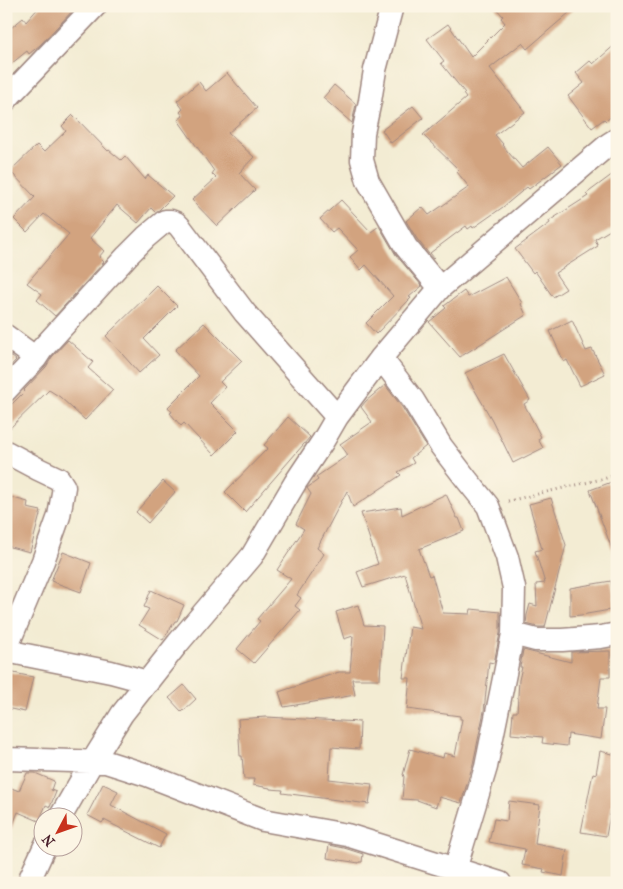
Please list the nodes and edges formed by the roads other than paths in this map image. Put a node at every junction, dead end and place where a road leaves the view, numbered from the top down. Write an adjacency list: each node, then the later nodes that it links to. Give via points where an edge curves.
1 (95, 6): 3 (street)
2 (392, 6): 5 (street, via 375,70 363,133 362,160 368,181 406,248)
3 (6, 100)
4 (617, 139): 5 (street)
5 (440, 288): 8 (street)
6 (6, 336): 7 (street)
7 (36, 358): 9 (street); 10 (street, via 127,256 165,221 171,221 180,227 263,335)
8 (382, 358): 10 (street); 12 (street, via 441,446 488,506 507,557 514,588)
9 (6, 390)
10 (337, 417): 15 (street, via 252,556)
11 (6, 452): 14 (street, via 59,479 64,487 59,516 47,552)
12 (513, 634): 13 (street, via 536,640 562,640); 20 (street, via 486,767)
13 (617, 634)
14 (6, 650): 15 (street)
15 (148, 682): 17 (street, via 122,714)
16 (6, 759): 17 (street)
17 (92, 762): 18 (street); 20 (street, via 106,762 147,775 263,820 347,835)
18 (67, 806)
19 (41, 856): 21 (street)
20 (453, 876): 22 (street)
21 (28, 883)
22 (500, 883)

